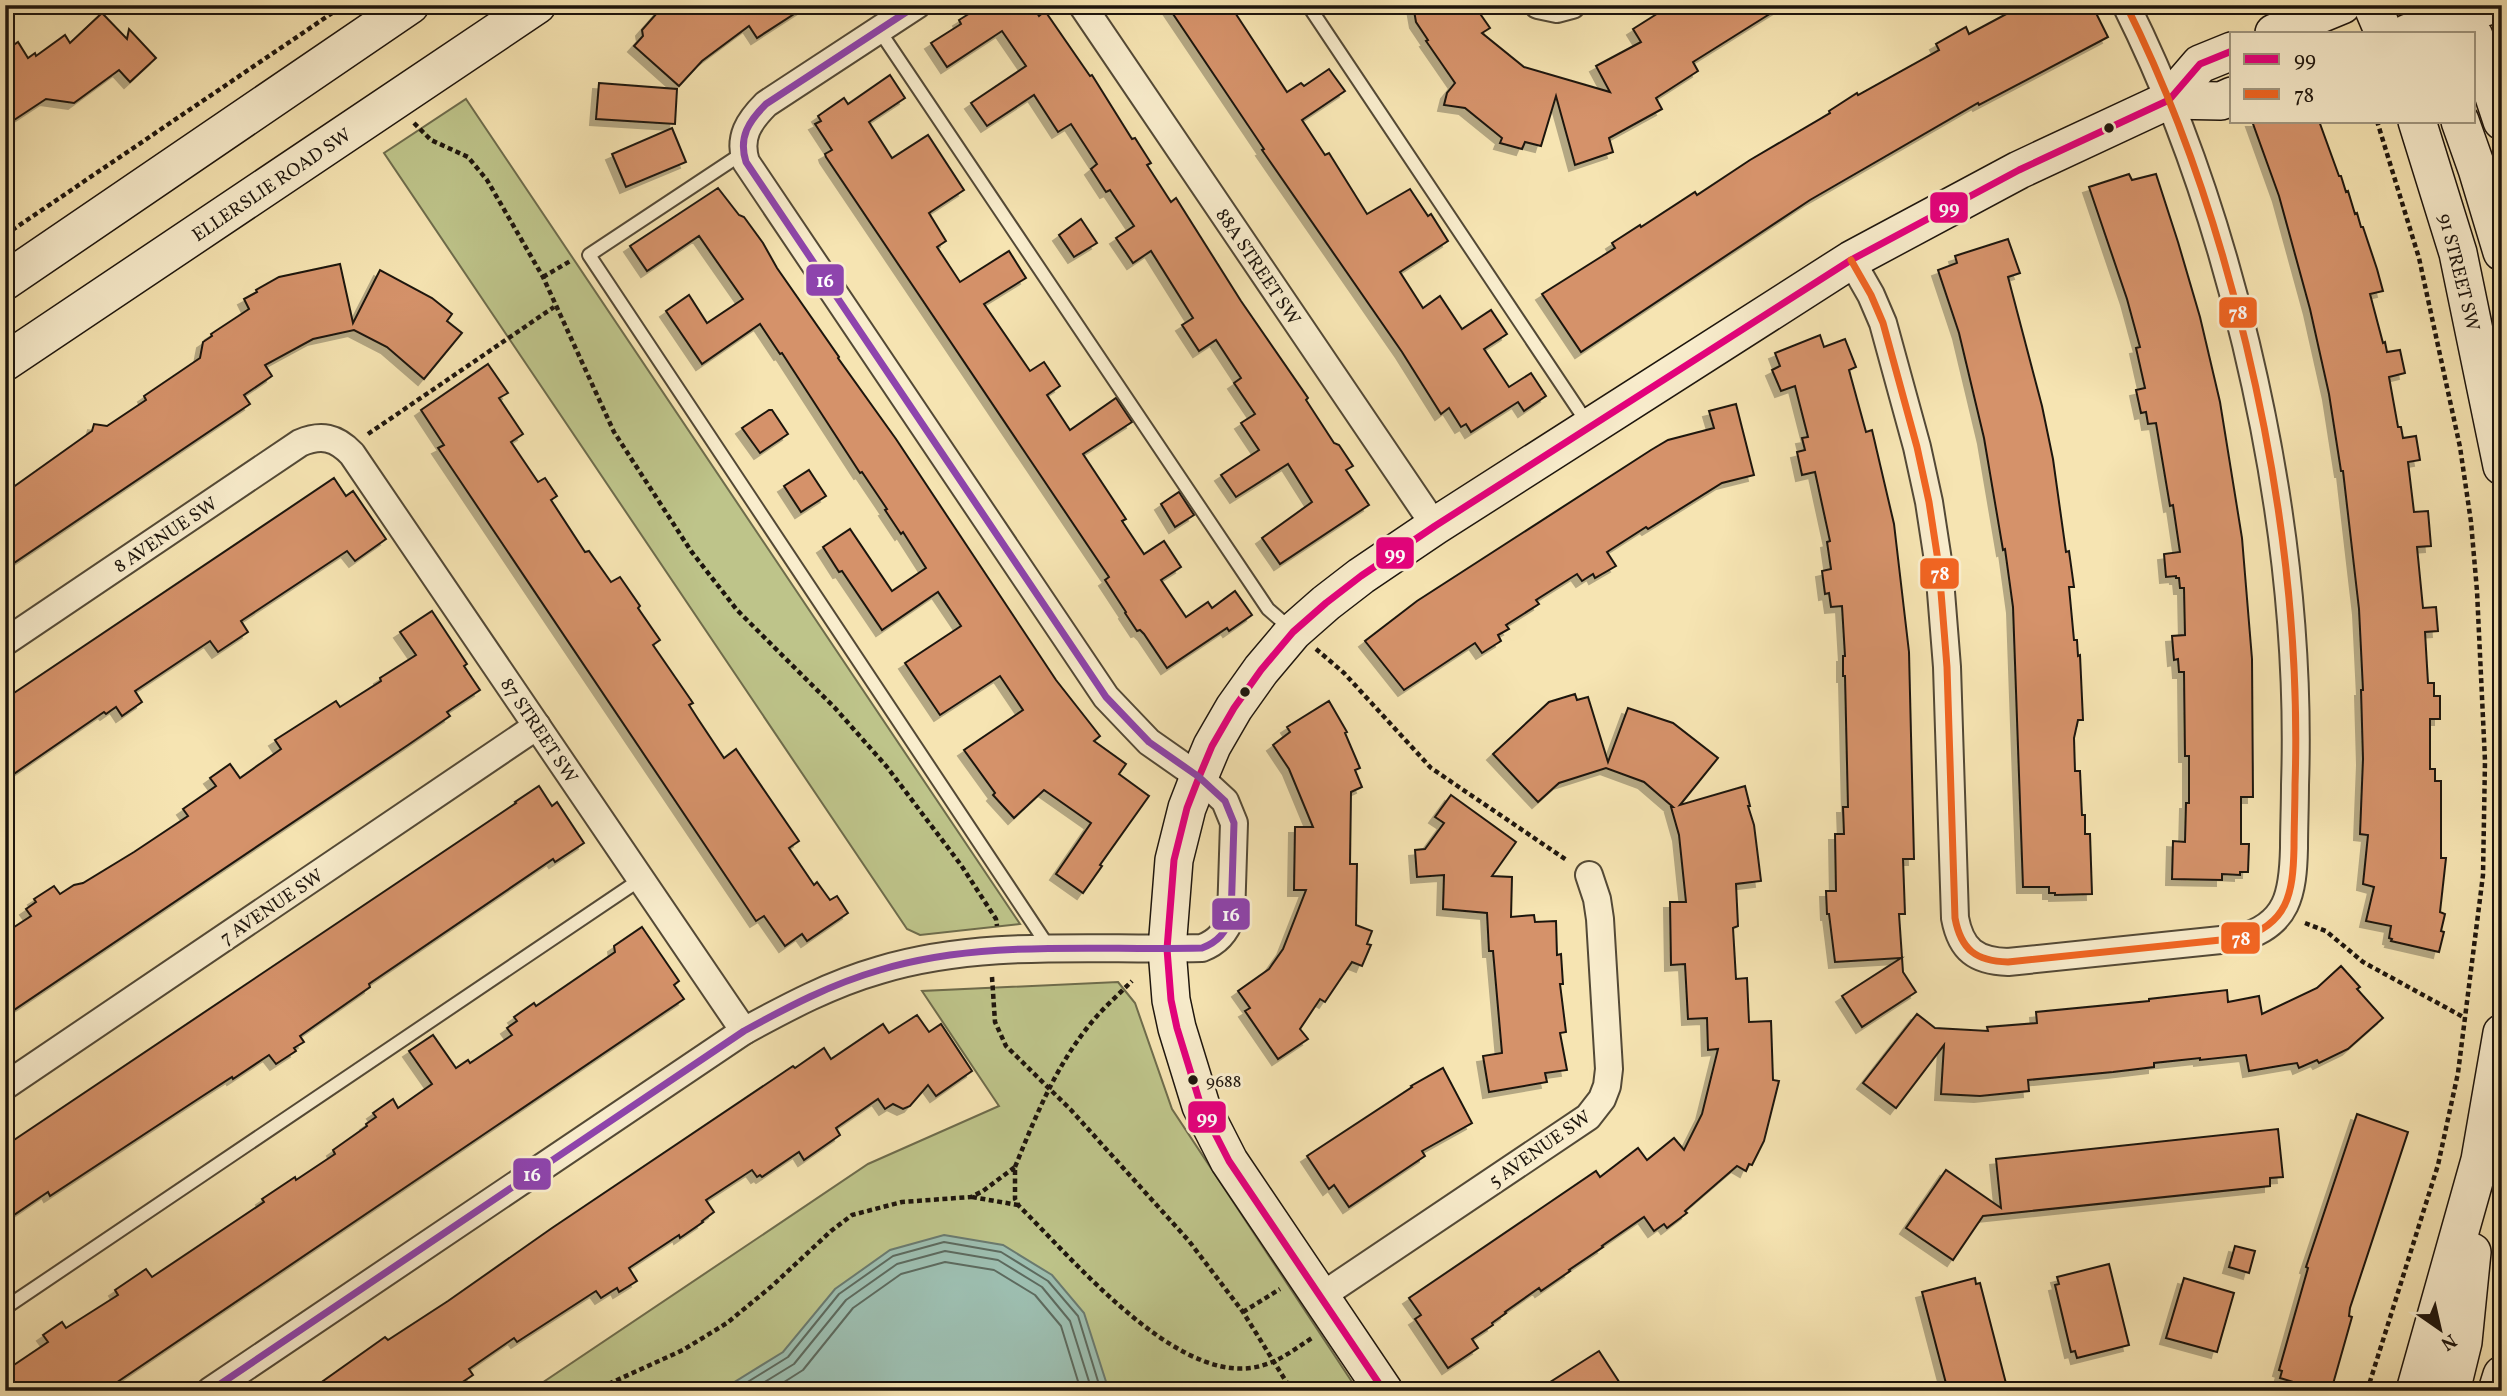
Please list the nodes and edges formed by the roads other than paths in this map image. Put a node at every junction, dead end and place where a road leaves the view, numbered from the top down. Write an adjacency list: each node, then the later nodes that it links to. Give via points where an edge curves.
1 (410, 5): 24 (main road)
2 (537, 5): 25 (main road, ELLERSLIE ROAD SW)
3 (917, 5): 11 (street)
4 (1082, 5): 29 (street, 88A STREET SW)
5 (1308, 5): 26 (lane)
6 (1572, 5): 10 (street)
7 (2126, 5): 17 (street)
8 (2342, 5): 12 (main road)
9 (2372, 5): 13 (main road)
10 (1542, 7)
11 (879, 30): 21 (street, via 766,104 754,116); 30 (lane, via 1268,609)
12 (2276, 32)
13 (2384, 32)
14 (2230, 52): 17 (main road, via 2200,64)
15 (2476, 72): 18 (main road)
16 (2230, 97): 17 (main road, via 2221,101)
17 (2169, 100): 23 (main road, via 2007,176); 23 (street, via 2228,272 2258,396 2277,493 2291,608 2297,743 2293,870 2281,913 2266,928 2240,938 2008,962 1980,958 1958,933 1947,667 1929,502 1883,323)
18 (2502, 121)
19 (2417, 122): 28 (main road, 91 STREET SW, via 2458,253)
20 (2460, 122): 22 (main road)
21 (743, 146): 33 (street, via 750,170 1093,678 1135,730); 36 (lane, via 589,255)
22 (2502, 252)
23 (1851, 260): 26 (main road)
24 (5, 281)
25 (5, 362)
26 (1589, 426): 29 (main road)
27 (338, 443): 31 (street, 8 AVENUE SW, via 312,439 300,443); 32 (street, 87 STREET SW)
28 (2502, 466)
29 (1435, 526): 30 (main road, via 1361,576)
30 (1293, 632): 33 (main road, via 1234,708)
31 (5, 642)
32 (537, 726): 35 (street, 87 STREET SW); 40 (street, 7 AVENUE SW)
33 (1199, 777): 37 (main road, via 1174,860); 37 (street, via 1225,801 1234,823 1231,917 1226,932 1209,946)
34 (1589, 875): 42 (street, 5 AVENUE SW, via 1600,919 1609,1052 1602,1100 1588,1117)
35 (641, 879): 38 (street, 87 STREET SW); 43 (lane)
36 (1050, 949): 37 (street); 38 (street, via 945,956 881,969 814,994)
37 (1167, 949): 42 (main road, via 1177,1028 1201,1106 1229,1161)
38 (744, 1031): 45 (street)
39 (2502, 1033): 41 (main road)
40 (5, 1086)
41 (2480, 1160): 47 (main road); 48 (main road, via 2463,1342)
42 (1321, 1298): 46 (main road)
43 (5, 1308)
44 (2502, 1375): 49 (main road)
45 (210, 1391)
46 (1384, 1391)
47 (2415, 1391)
48 (2451, 1391)
49 (2497, 1391)

